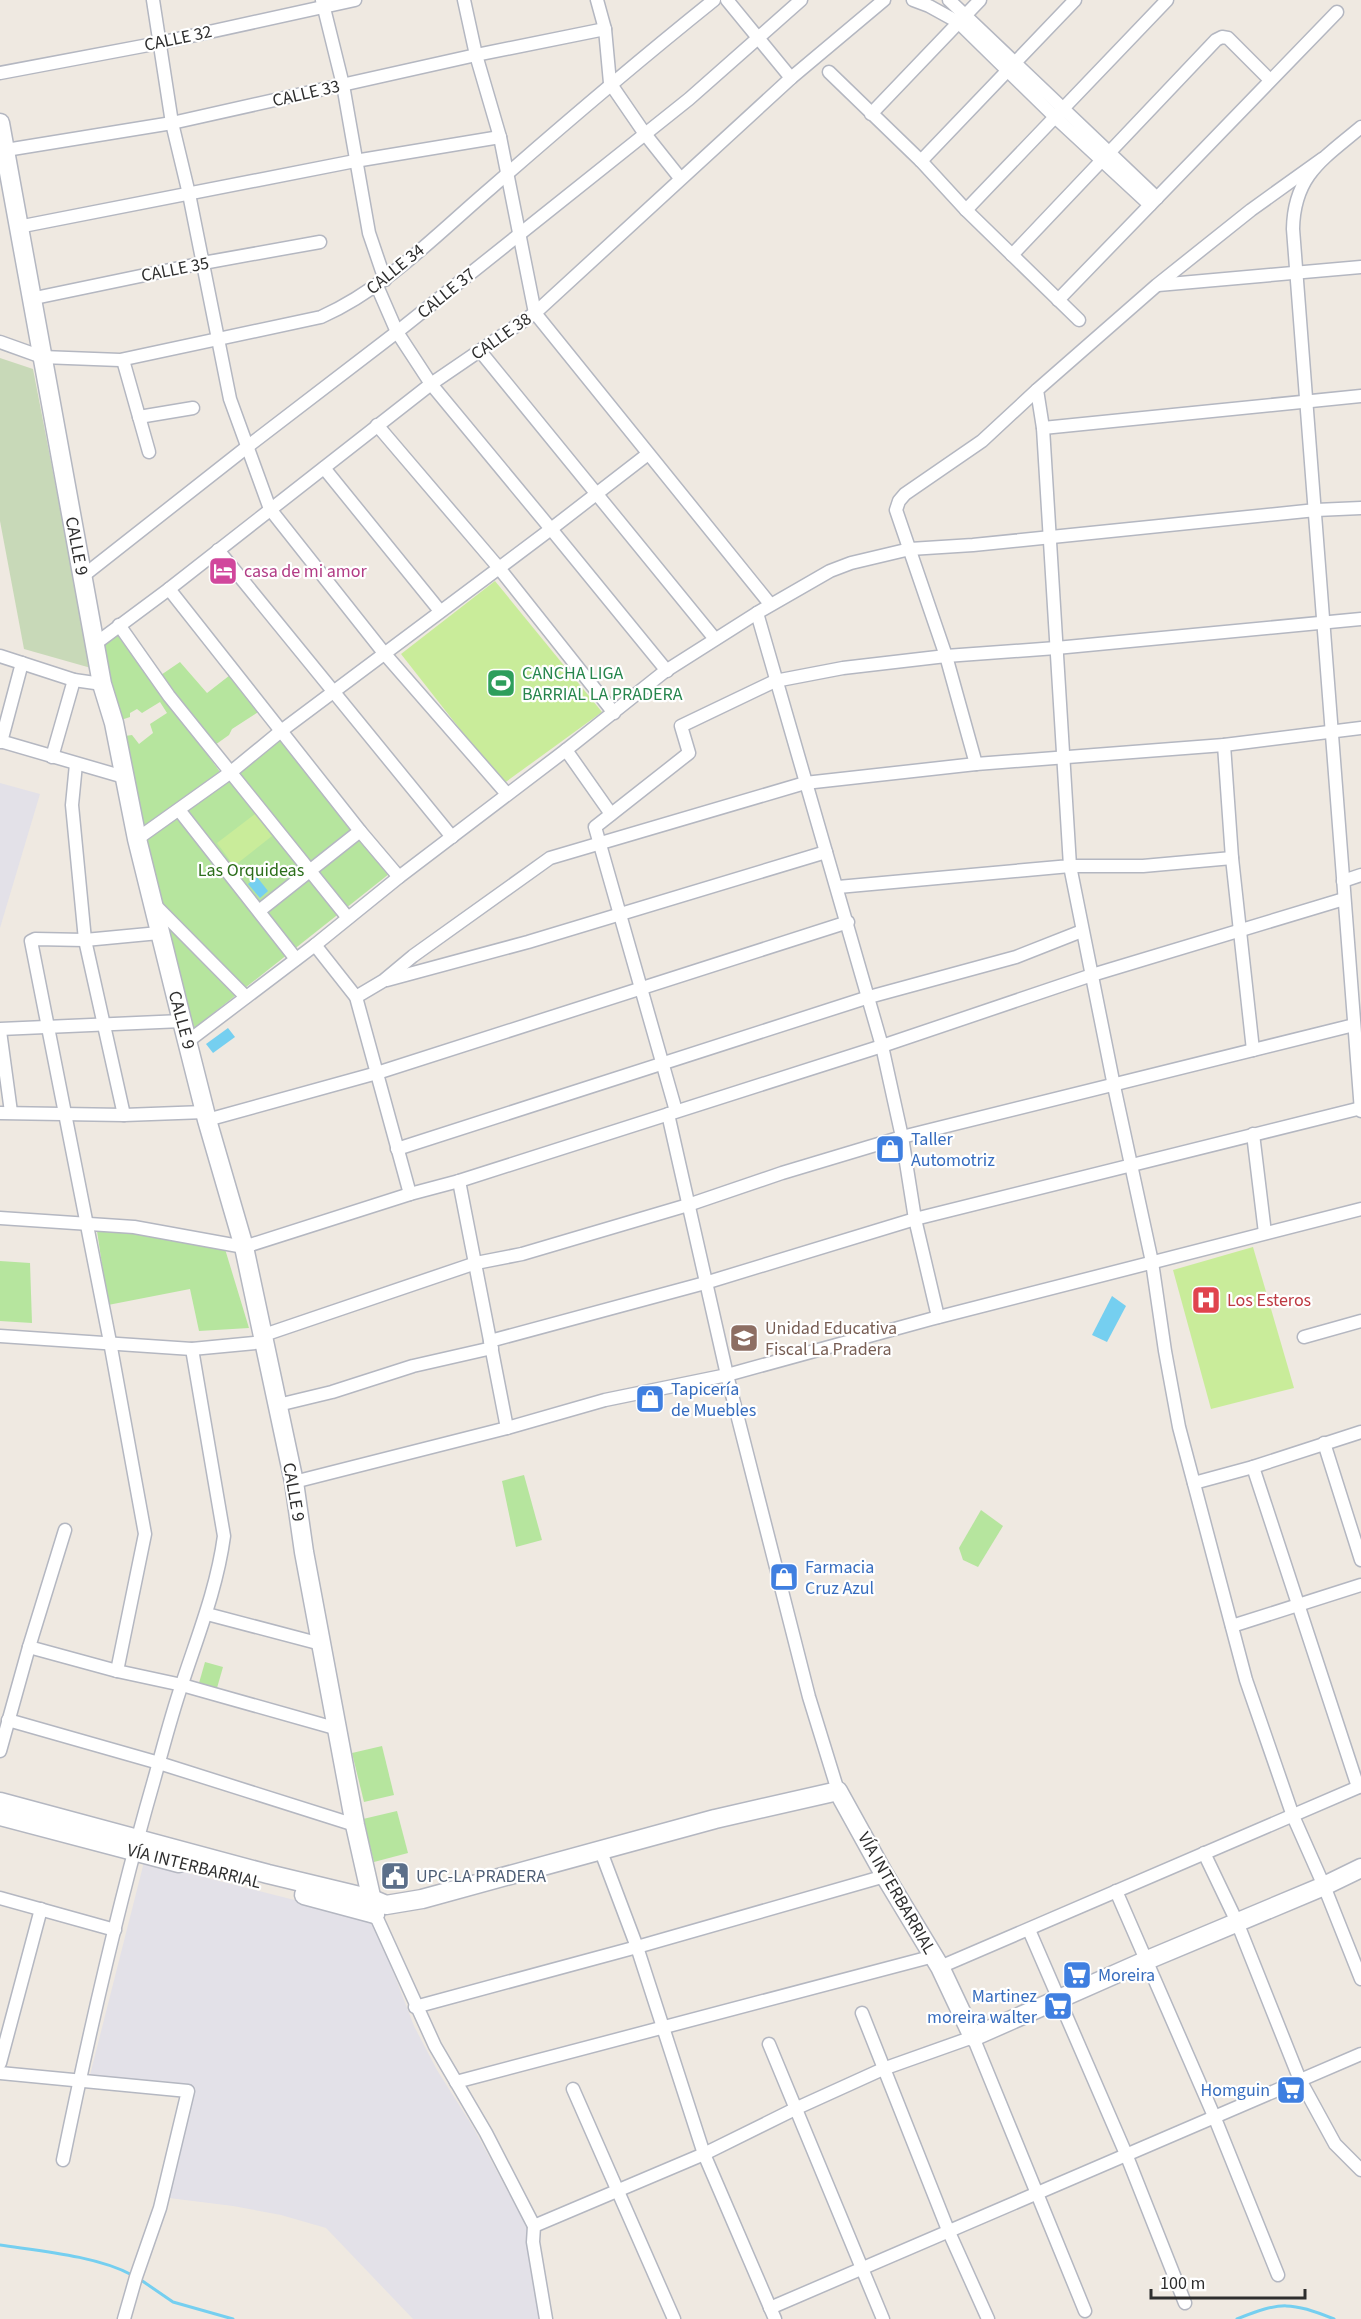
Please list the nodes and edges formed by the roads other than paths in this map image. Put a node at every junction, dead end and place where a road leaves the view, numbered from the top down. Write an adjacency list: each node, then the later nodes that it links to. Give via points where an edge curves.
1 (153, 0): 19 (street)
2 (355, 0): 14 (street, CALLE 32)
3 (464, 0): 20 (street)
4 (597, 0): 17 (street)
5 (714, 0): 26 (street, CALLE 34)
6 (727, 0): 18 (street)
7 (801, 0): 18 (street, CALLE 37)
8 (884, 0): 24 (street, CALLE 38)
9 (913, 0): 16 (street)
10 (949, 0): 16 (street)
11 (980, 0): 16 (street)
12 (1075, 0): 21 (street)
13 (1167, 0): 28 (street)
14 (322, 3): 19 (street, CALLE 32); 27 (street)
15 (1336, 12): 25 (street)
16 (962, 19): 21 (street); 29 (street)
17 (604, 29): 20 (street, CALLE 33); 26 (street)
18 (758, 38): 24 (street); 33 (street, CALLE 37)
19 (159, 43): 23 (street, CALLE 32); 31 (street)
20 (477, 55): 27 (street, CALLE 33); 34 (street)
21 (1011, 66): 28 (street); 39 (street)
22 (829, 72): 29 (street)
23 (0, 73)
24 (791, 78): 41 (street, CALLE 38)
25 (1270, 80): 36 (street, via 1228,38 1216,40); 43 (street)
26 (610, 83): 33 (street); 40 (street, CALLE 34)
27 (343, 85): 31 (street, CALLE 33); 38 (street)
28 (1059, 113): 36 (street); 44 (street)
29 (871, 114): 39 (street)
30 (0, 123): 35 (street, CALLE 9)
31 (172, 123): 35 (street, CALLE 33); 42 (street)
32 (1361, 127): 37 (street)
33 (645, 134): 41 (street); 46 (street, CALLE 37)
34 (500, 137): 38 (street); 40 (street)
35 (6, 150): 45 (street, CALLE 9)
36 (1106, 156): 43 (street); 48 (street)
37 (1322, 159): 51 (street, via 1295,202 1293,241); 53 (street)
38 (355, 161): 42 (street); 52 (street)
39 (921, 161): 44 (street)
40 (506, 175): 46 (street); 52 (street, CALLE 34)
41 (680, 178): 56 (street, CALLE 38)
42 (189, 194): 45 (street); 49 (street)
43 (1154, 201): 55 (street)
44 (966, 210): 48 (street)
45 (18, 227): 54 (street, CALLE 9)
46 (519, 235): 56 (street); 58 (street, CALLE 37)
47 (320, 242): 49 (street, CALLE 35)
48 (1012, 255): 55 (street)
49 (203, 263): 54 (street, CALLE 35); 59 (street)
50 (1361, 267): 51 (street)
51 (1297, 273): 53 (street); 67 (street)
52 (381, 283): 58 (street); 59 (street, CALLE 34, via 321,317)
53 (1157, 285): 65 (street)
54 (30, 299): 62 (street, CALLE 9)
55 (1058, 300): 57 (street)
56 (535, 313): 61 (street, CALLE 38); 74 (street)
57 (1079, 320)
58 (397, 332): 64 (street); 72 (street, CALLE 37)
59 (220, 339): 63 (street, CALLE 34); 72 (street, via 230,399)
60 (0, 342): 62 (street, CALLE 34)
61 (480, 351): 64 (street, CALLE 38); 76 (street)
62 (42, 357): 63 (street, CALLE 34); 85 (street, CALLE 9)
63 (123, 360): 69 (street)
64 (431, 384): 70 (street, CALLE 38); 80 (street)
65 (1037, 390): 71 (street); 82 (street, via 982,441 899,501 897,519)
66 (1361, 396): 67 (street)
67 (1307, 401): 71 (street); 79 (street)
68 (193, 408): 69 (street)
69 (139, 417): 73 (street)
70 (377, 425): 75 (street, CALLE 38); 84 (street)
71 (1042, 428): 81 (street)
72 (247, 447): 78 (street); 85 (street, CALLE 37)
73 (148, 452)
74 (648, 454): 76 (street); 87 (street)
75 (324, 468): 78 (street, CALLE 38); 88 (street)
76 (597, 494): 80 (street); 93 (street)
77 (1361, 508): 79 (street)
78 (270, 509): 83 (street, CALLE 38); 96 (street)
79 (1316, 510): 81 (street); 91 (street)
80 (551, 530): 84 (street); 100 (street)
81 (1048, 537): 82 (street); 95 (street)
82 (910, 549): 87 (street, via 830,571); 98 (street)
83 (218, 550): 86 (street, CALLE 38); 104 (street)
84 (499, 568): 88 (street); 105 (street)
85 (83, 576): 94 (street, CALLE 9)
86 (169, 589): 92 (street, CALLE 38); 108 (street)
87 (770, 604): 89 (street)
88 (440, 611): 96 (street)
89 (757, 613): 93 (street); 102 (street)
90 (1361, 619): 91 (street)
91 (1324, 622): 95 (street); 107 (street)
92 (119, 625): 94 (street, CALLE 38); 116 (street, via 169,696)
93 (715, 639): 100 (street)
94 (95, 644): 103 (street, CALLE 9)
95 (1056, 648): 98 (street); 113 (street)
96 (384, 653): 104 (street); 119 (street)
97 (0, 656): 99 (street)
98 (946, 656): 102 (street, via 843,668); 115 (street)
99 (22, 663): 101 (street); 109 (street)
100 (667, 671): 105 (street)
101 (74, 680): 103 (street); 112 (street)
102 (775, 681): 118 (street); 121 (street, via 681,726 689,753)
103 (102, 684): 117 (street, CALLE 9)
104 (333, 693): 108 (street); 123 (street)
105 (614, 713): 111 (street)
106 (1361, 728): 107 (street)
107 (1331, 730): 110 (street); 132 (street)
108 (281, 731): 116 (street); 122 (street)
109 (0, 742): 112 (street)
110 (1224, 745): 113 (street); 127 (street)
111 (566, 750): 119 (street); 121 (street)
112 (52, 757): 114 (street)
113 (1063, 758): 115 (street); 128 (street)
114 (76, 764): 117 (street); 143 (street, via 72,805)
115 (976, 764): 118 (street)
116 (231, 772): 120 (street); 129 (street)
117 (124, 777): 124 (street, CALLE 9)
118 (805, 783): 125 (street); 126 (street)
119 (507, 794): 123 (street)
120 (179, 810): 124 (street); 136 (street)
121 (611, 814): 125 (street, via 595,827)
122 (360, 831): 129 (street); 131 (street)
123 (452, 837): 131 (street)
124 (137, 839): 135 (street, CALLE 9)
125 (600, 843): 137 (street); 148 (street, via 550,858)
126 (826, 852): 133 (street); 137 (street)
127 (1232, 858): 128 (street, via 1143,866); 141 (street)
128 (1070, 866): 133 (street); 140 (street)
129 (310, 871): 136 (street); 138 (street)
130 (1361, 875): 132 (street)
131 (399, 877): 138 (street)
132 (1343, 880): 134 (street)
133 (838, 888): 139 (street)
134 (1344, 899): 141 (street); 146 (street)
135 (151, 901): 142 (street, CALLE 9); 150 (street)
136 (259, 911): 145 (street)
137 (620, 913): 148 (street); 149 (street)
138 (348, 918): 144 (street)
139 (848, 922): 149 (street); 152 (street)
140 (1082, 931): 147 (street); 152 (street, via 1016,957)
141 (1240, 931): 147 (street); 161 (street)
142 (159, 933): 143 (street); 153 (street, CALLE 9)
143 (85, 940): 154 (street); 156 (street, via 31,941)
144 (315, 945): 145 (street); 151 (street)
145 (296, 959): 150 (street)
146 (1355, 962): 155 (street)
147 (1092, 975): 160 (street); 164 (street)
148 (383, 981): 151 (street)
149 (642, 988): 162 (street); 163 (street)
150 (246, 997): 158 (street)
151 (356, 997): 163 (street)
152 (869, 997): 160 (street); 162 (street)
153 (182, 1021): 154 (street); 158 (street, CALLE 9)
154 (105, 1025): 156 (street); 169 (street)
155 (1354, 1025): 159 (street); 161 (street)
156 (48, 1026): 157 (street); 168 (street)
157 (0, 1030): 167 (street)
158 (187, 1041): 170 (street, CALLE 9)
159 (1358, 1043): 165 (street)
160 (882, 1046): 166 (street); 172 (street)
161 (1253, 1050): 164 (street)
162 (663, 1065): 166 (street); 173 (street)
163 (377, 1073): 170 (street); 173 (street)
164 (1114, 1086): 172 (street); 174 (street)
165 (1361, 1109): 171 (street)
166 (672, 1112): 175 (street); 177 (street)
167 (5, 1113): 168 (street)
168 (65, 1114): 169 (street); 181 (street)
169 (124, 1115): 170 (street)
170 (206, 1116): 183 (street, CALLE 9)
171 (1253, 1134): 174 (street); 182 (street)
172 (902, 1137): 177 (street); 180 (street)
173 (398, 1149): 176 (street)
174 (1131, 1165): 180 (street); 184 (street)
175 (459, 1181): 176 (street); 185 (street)
176 (410, 1194): 183 (street)
177 (688, 1205): 185 (street, via 522,1254); 186 (street)
178 (1361, 1209): 182 (street)
179 (0, 1218): 181 (street)
180 (915, 1219): 186 (street); 187 (street)
181 (87, 1224): 183 (street, via 134,1227); 192 (street)
182 (1265, 1233): 184 (street)
183 (244, 1247): 191 (street, CALLE 9)
184 (1152, 1262): 187 (street); 202 (street, via 1179,1427)
185 (476, 1263): 191 (street); 193 (street)
186 (705, 1283): 193 (street); 195 (street)
187 (939, 1317): 195 (street)
188 (1361, 1321): 190 (street)
189 (0, 1336): 192 (street)
190 (1304, 1337)
191 (264, 1338): 194 (street); 196 (street, CALLE 9)
192 (110, 1342): 194 (street); 211 (street, via 145,1534)
193 (491, 1344): 196 (street); 197 (street)
194 (192, 1349): 207 (street, via 224,1536)
195 (727, 1375): 197 (street, via 605,1400); 218 (street, via 809,1697)
196 (278, 1405): 201 (street, CALLE 9)
197 (507, 1428): 201 (street)
198 (1361, 1432): 199 (street)
199 (1324, 1443): 200 (street); 204 (street)
200 (1253, 1467): 202 (street); 206 (street)
201 (294, 1482): 209 (street, CALLE 9)
202 (1194, 1483): 208 (street)
203 (65, 1530): 210 (street)
204 (1361, 1560)
205 (1361, 1585): 206 (street)
206 (1298, 1604): 208 (street); 217 (street)
207 (207, 1614): 209 (street); 212 (street)
208 (1232, 1626): 221 (street, via 1246,1680)
209 (321, 1644): 214 (street, CALLE 9)
210 (29, 1647): 211 (street); 213 (street)
211 (117, 1671): 212 (street)
212 (182, 1685): 214 (street); 216 (street)
213 (8, 1720): 215 (street); 216 (street)
214 (338, 1729): 222 (street, CALLE 9)
215 (0, 1751)
216 (159, 1763): 222 (street); 223 (street)
217 (1360, 1786): 221 (street)
218 (838, 1791): 224 (street, VÍA INTERBARRIAL); 227 (street, VÍA INTERBARRIAL)
219 (0, 1802): 223 (street, VÍA INTERBARRIAL)
220 (0, 1816): 223 (street, VÍA INTERBARRIAL)
221 (1293, 1816): 225 (street); 228 (street)
222 (355, 1825): 231 (street, CALLE 9)
223 (135, 1845): 231 (street, VÍA INTERBARRIAL); 234 (street)
224 (600, 1849): 231 (street, VÍA INTERBARRIAL, via 422,1899); 236 (street)
225 (1204, 1853): 229 (street); 233 (street)
226 (1361, 1868): 228 (street)
227 (885, 1876): 236 (street); 237 (street, VÍA INTERBARRIAL)
228 (1324, 1886): 233 (street); 239 (street)
229 (1116, 1891): 235 (street); 238 (street)
230 (0, 1898): 232 (street)
231 (377, 1906): 241 (street)
232 (40, 1910): 234 (street); 247 (street)
233 (1237, 1922): 238 (street); 251 (street)
234 (115, 1930): 250 (street)
235 (1029, 1930): 237 (street); 240 (street)
236 (637, 1947): 241 (street); 243 (street)
237 (937, 1961): 243 (street); 244 (street, VÍA INTERBARRIAL)
238 (1146, 1961): 240 (street); 255 (street)
239 (1361, 1979)
240 (1060, 1999): 244 (street); 257 (street)
241 (415, 2007): 252 (street)
242 (862, 2013): 248 (street)
243 (662, 2029): 252 (street); 256 (street)
244 (973, 2037): 248 (street); 261 (street)
245 (769, 2044): 254 (street)
246 (1361, 2054): 251 (street)
247 (0, 2063)
248 (883, 2069): 254 (street); 263 (street)
249 (0, 2073): 250 (street)
250 (79, 2080): 258 (street); 269 (street, via 188,2091 160,2208)
251 (1300, 2080): 255 (street); 259 (street, via 1335,2144)
252 (456, 2082): 262 (street)
253 (573, 2089): 260 (street)
254 (797, 2108): 256 (street); 264 (street)
255 (1214, 2116): 257 (street); 265 (street)
256 (704, 2154): 260 (street); 268 (street)
257 (1126, 2154): 261 (street); 266 (street)
258 (63, 2160)
259 (1361, 2170)
260 (617, 2190): 262 (street); 271 (street)
261 (1038, 2192): 263 (street); 267 (street)
262 (534, 2226): 270 (street)
263 (948, 2230): 264 (street); 273 (street)
264 (862, 2267): 268 (street); 272 (street)
265 (1278, 2274)
266 (1185, 2303)
267 (1085, 2311)
268 (773, 2314)
269 (124, 2319)
270 (546, 2319)
271 (674, 2319)
272 (883, 2319)
273 (988, 2319)

